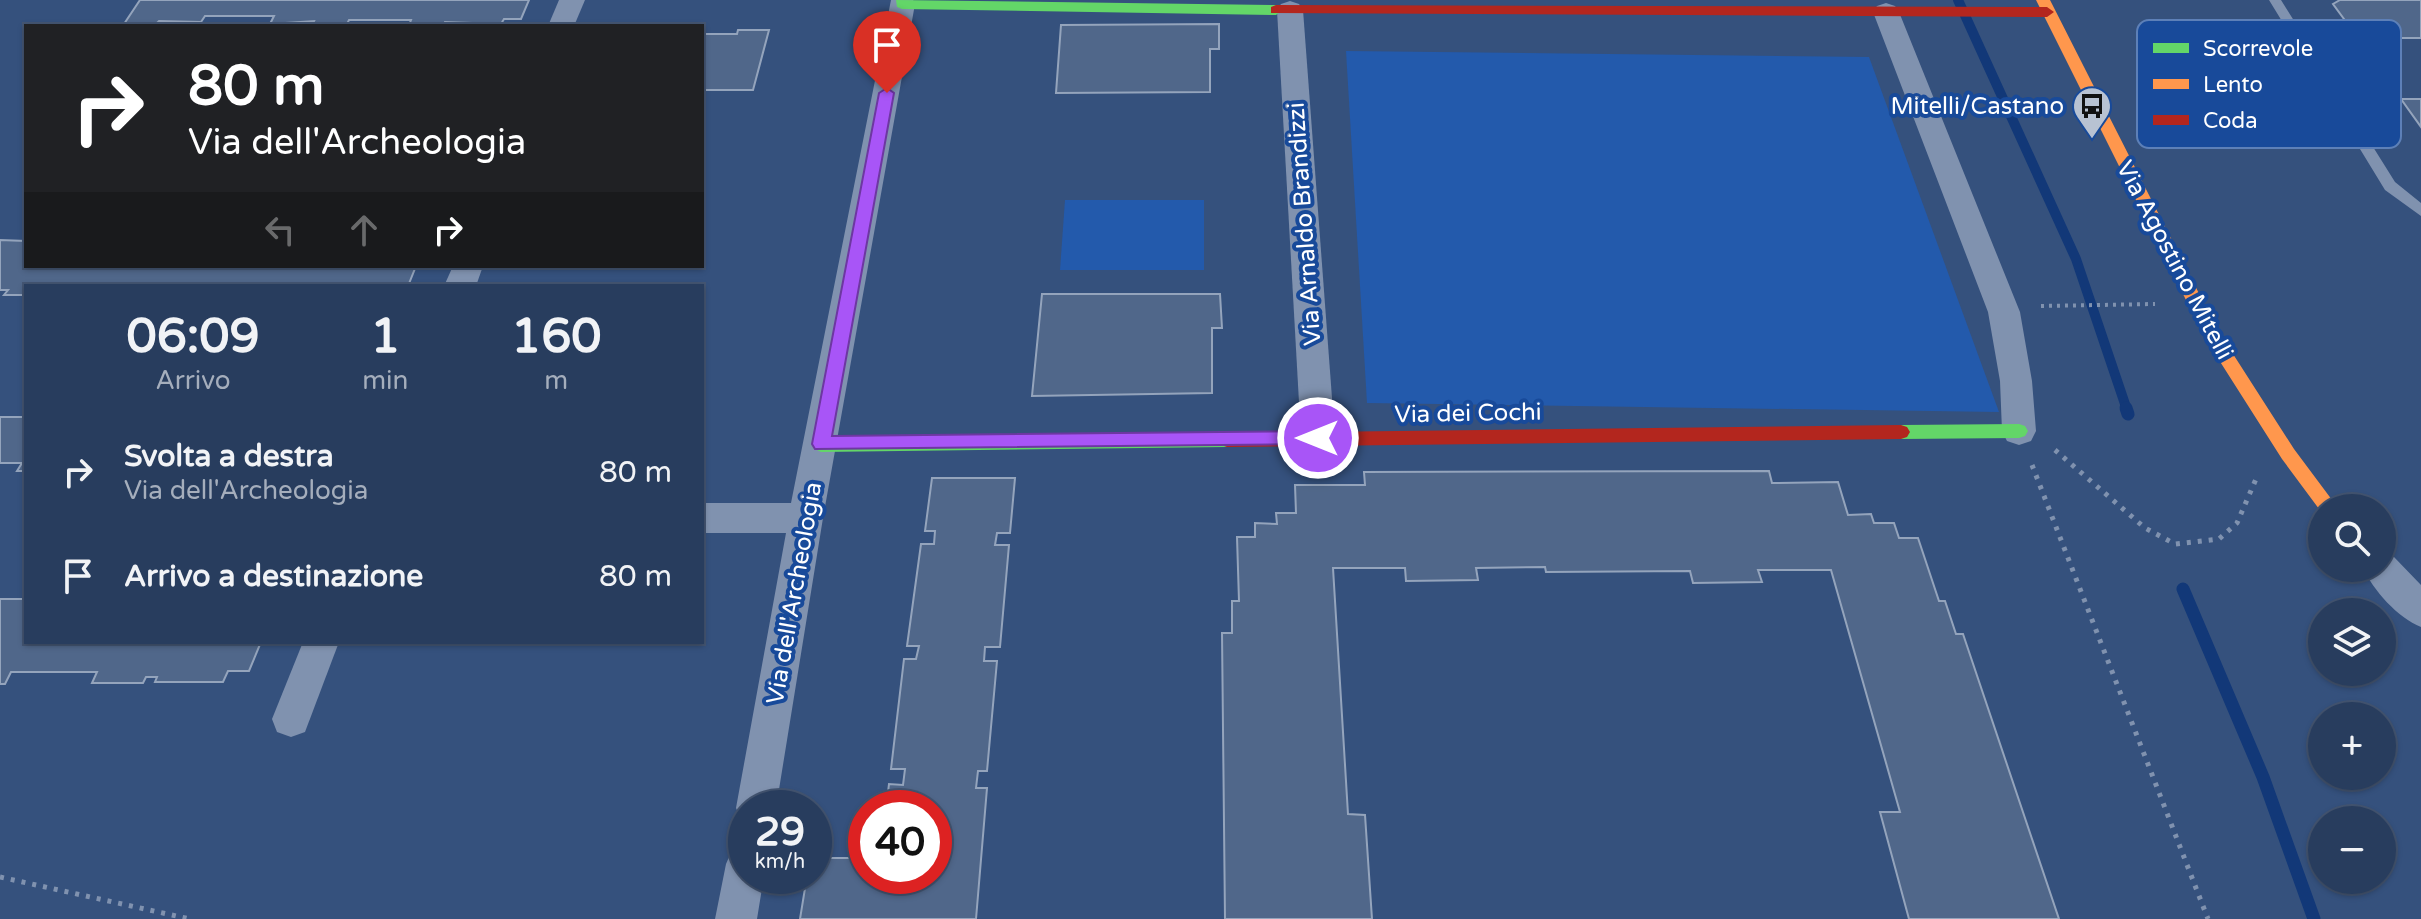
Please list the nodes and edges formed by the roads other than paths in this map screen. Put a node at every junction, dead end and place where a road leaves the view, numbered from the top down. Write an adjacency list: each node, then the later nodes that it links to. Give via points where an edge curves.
1 (572, 0): 8 (street)
2 (2275, 0): 7 (lane)
3 (903, 2): 5 (street); 13 (street, Via dell'Archeologia)
4 (2045, 6): 6 (street, via 2008,12); 14 (street, Via Agostino Mitelli, via 2211,333)
5 (1290, 10): 6 (street); 12 (street, Via Arnaldo Brandizzi)
6 (1893, 12): 11 (street, via 2004,312)
7 (2287, 20)
8 (562, 24)
9 (2367, 148): 10 (lane, via 2390,186)
10 (2421, 211)
11 (2019, 431): 12 (street, Via dei Cochi)
12 (1318, 438): 13 (street, Via dei Cochi)
13 (821, 444): 16 (street, Via dell'Archeologia)
14 (2318, 494)
15 (704, 518): 16 (street)
16 (806, 518): 21 (street, Via dell'Archeologia)
17 (2394, 582): 18 (street)
18 (2421, 610)
19 (320, 644): 20 (street)
20 (291, 719)
21 (759, 790)
22 (741, 894): 23 (street)
23 (736, 919)

